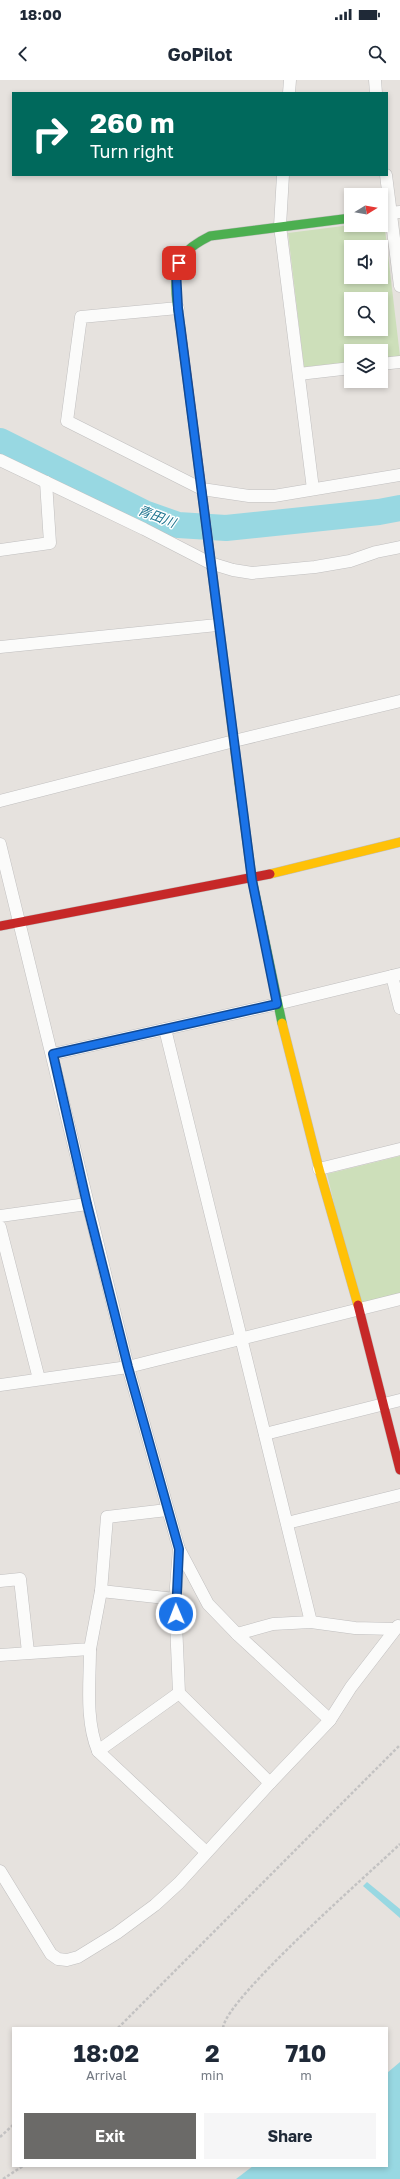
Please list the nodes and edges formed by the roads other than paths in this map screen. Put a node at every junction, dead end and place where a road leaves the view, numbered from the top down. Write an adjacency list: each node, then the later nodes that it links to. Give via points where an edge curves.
1 (290, 80): 3 (street)
2 (374, 80): 4 (street)
3 (289, 92)
4 (376, 92)
5 (283, 176): 9 (street)
6 (386, 176): 7 (street)
7 (390, 213): 10 (street)
8 (344, 219): 9 (street)
9 (280, 226): 11 (street, via 210,236 192,245 183,255 176,270); 15 (street)
10 (400, 286)
11 (178, 308): 19 (street); 19 (street, via 81,317 67,421)
12 (400, 362): 13 (street)
13 (388, 363)
14 (344, 369): 15 (street)
15 (299, 374): 20 (street)
16 (0, 460): 18 (street)
17 (400, 475): 20 (street)
18 (46, 482): 22 (street, via 50,543); 23 (street)
19 (202, 489): 20 (street, via 249,496 274,496); 23 (street)
20 (313, 489)
21 (400, 547): 23 (street, via 350,561 252,573)
22 (0, 550)
23 (209, 558): 24 (street)
24 (217, 625): 25 (street); 27 (street)
25 (0, 647)
26 (400, 701): 27 (street)
27 (234, 741): 28 (street); 31 (street)
28 (0, 801)
29 (400, 842): 31 (street)
30 (0, 844): 32 (street)
31 (252, 880): 32 (street); 35 (street)
32 (20, 924): 33 (street); 38 (street)
33 (0, 926)
34 (396, 975): 35 (street); 36 (street)
35 (277, 1004): 37 (street); 40 (street)
36 (400, 1008)
37 (166, 1028): 38 (street); 46 (street)
38 (53, 1054): 41 (street)
39 (400, 1149): 40 (street)
40 (319, 1169): 45 (street)
41 (87, 1204): 42 (street); 47 (street)
42 (0, 1216)
43 (0, 1227): 48 (street)
44 (400, 1300): 45 (street)
45 (359, 1310): 46 (street); 51 (street)
46 (242, 1339): 47 (street); 52 (street)
47 (128, 1367): 48 (street); 55 (street)
48 (39, 1379): 49 (street)
49 (0, 1385)
50 (400, 1400): 51 (street)
51 (383, 1405): 52 (street); 53 (street)
52 (265, 1434): 56 (street)
53 (400, 1470)
54 (400, 1496): 56 (street)
55 (167, 1510): 57 (street); 59 (street, via 107,1517)
56 (287, 1523): 61 (street)
57 (179, 1549): 60 (street); 63 (street, via 208,1604)
58 (0, 1581): 65 (street, via 20,1579)
59 (101, 1591): 60 (street); 64 (street)
60 (175, 1599): 67 (street)
61 (310, 1622): 62 (street, via 355,1628); 63 (street, via 273,1624)
62 (397, 1626): 68 (street)
63 (237, 1634): 68 (street)
64 (90, 1649): 65 (street); 69 (street, via 90,1715 93,1739)
65 (28, 1652): 66 (street)
66 (0, 1655)
67 (179, 1693): 69 (street); 70 (street)
68 (330, 1720): 70 (street)
69 (98, 1751): 71 (street)
70 (270, 1783): 71 (street)
71 (206, 1852): 72 (street, via 155,1904 117,1933 78,1957 67,1960 58,1959 51,1954)
72 (0, 1871)

